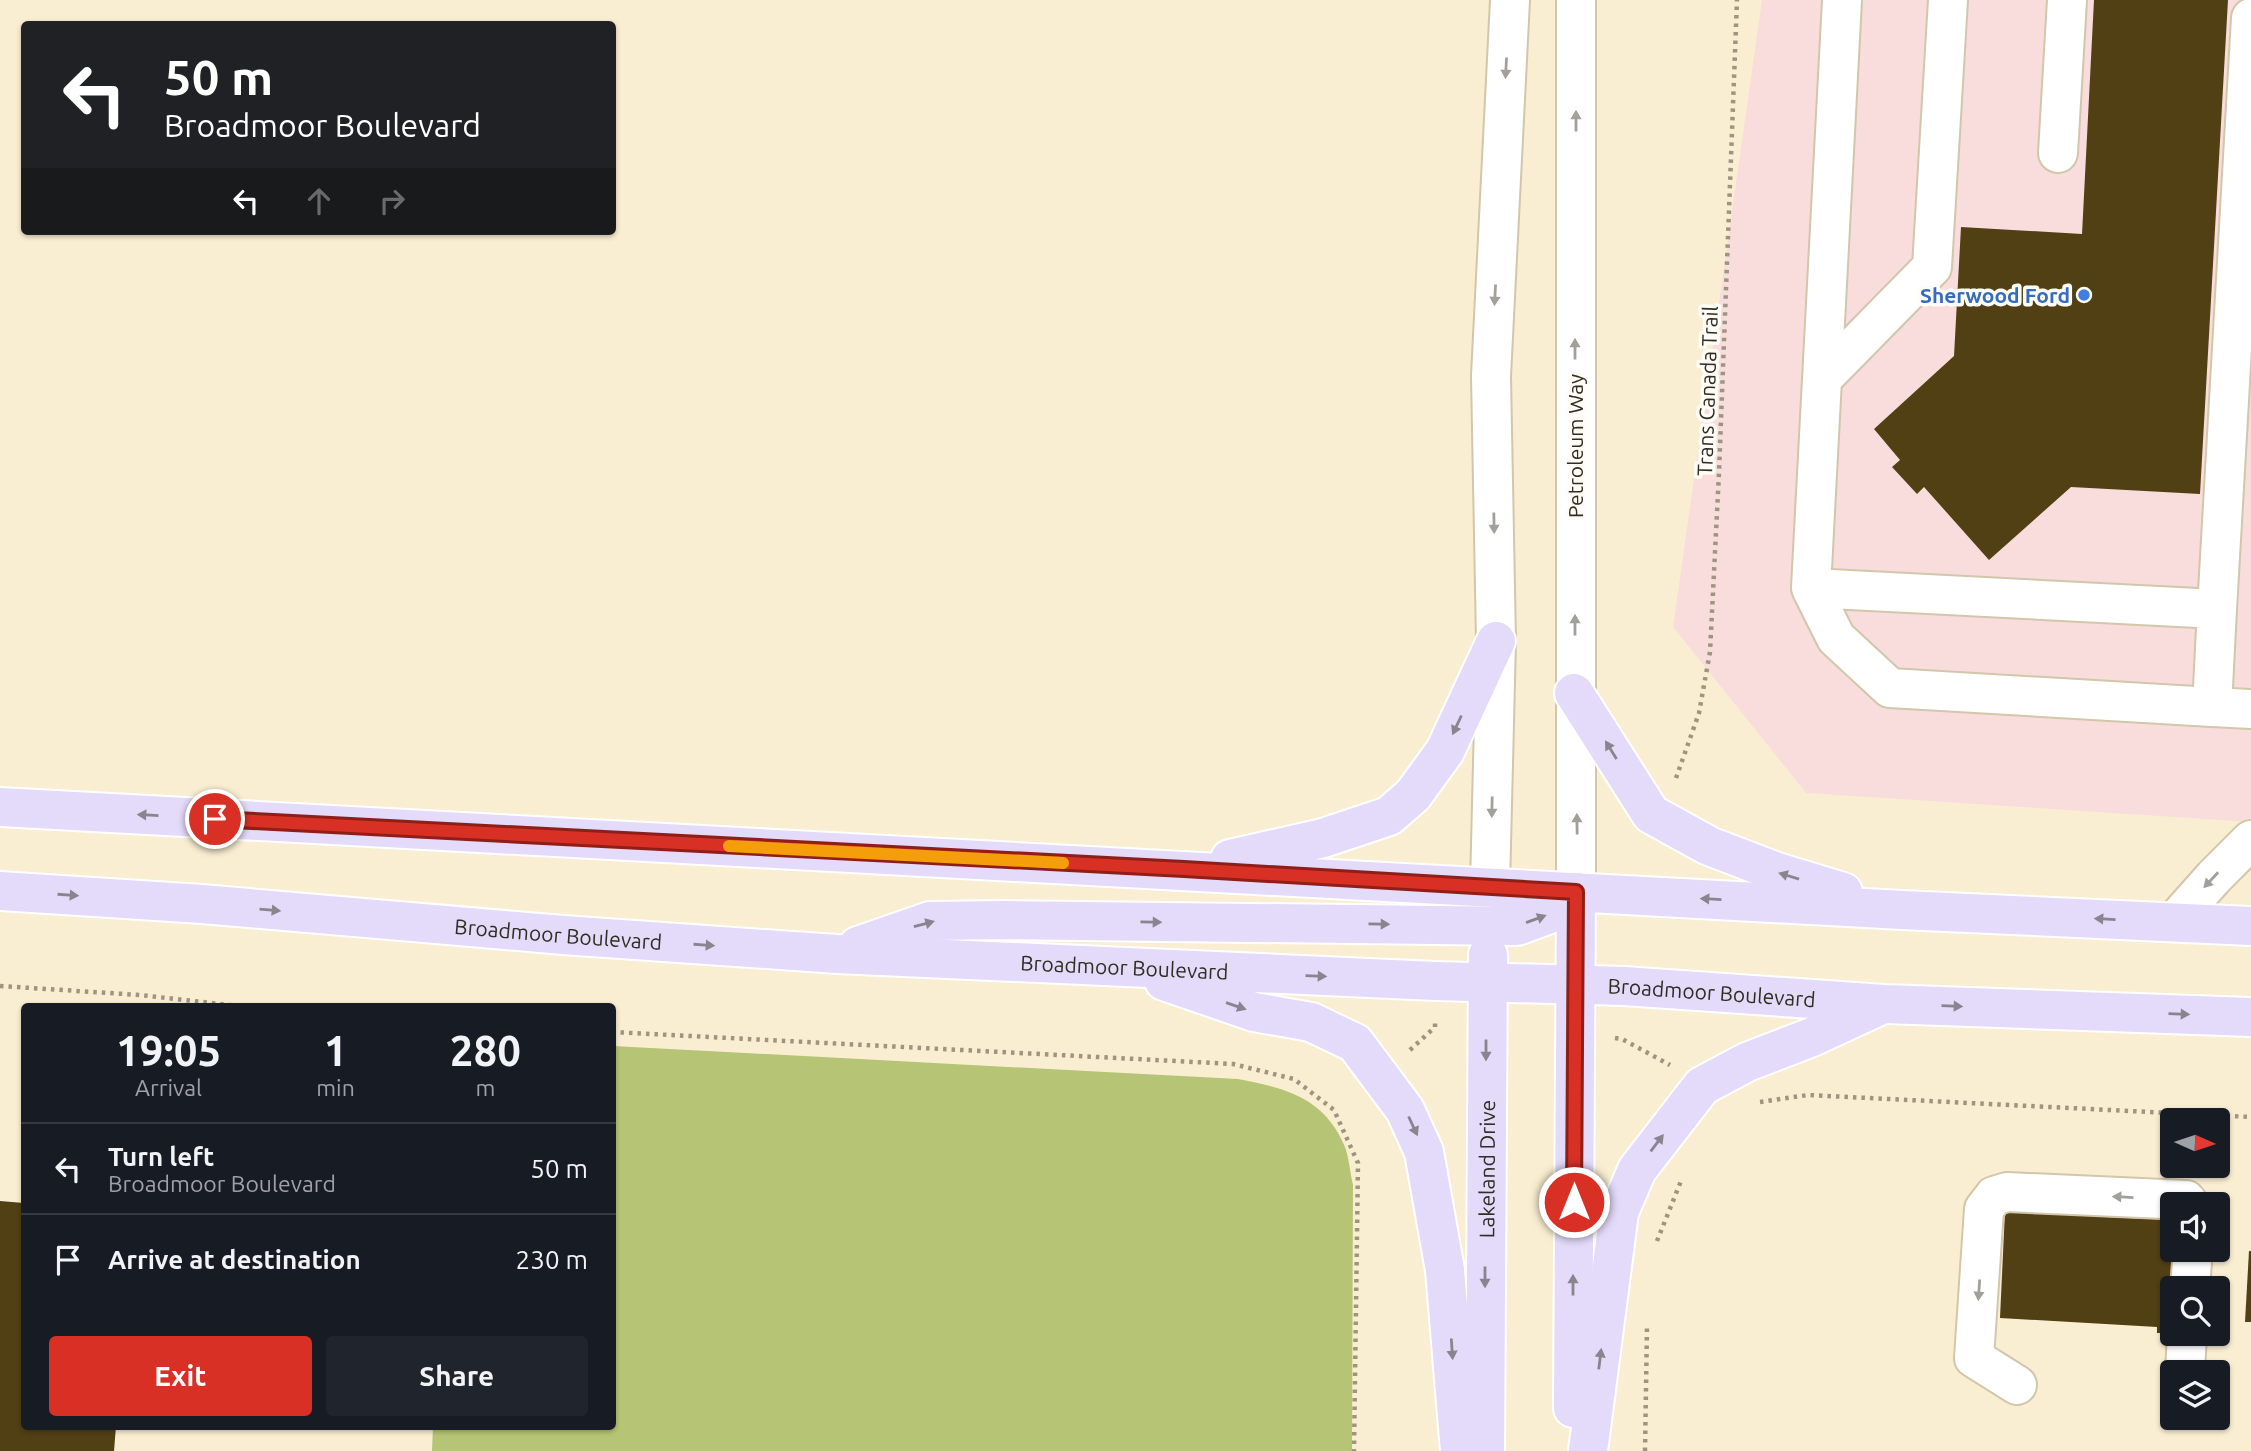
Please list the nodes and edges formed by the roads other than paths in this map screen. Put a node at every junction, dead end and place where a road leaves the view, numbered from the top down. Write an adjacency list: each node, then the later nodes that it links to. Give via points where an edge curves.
1 (1510, 0): 11 (street, one-way to 11, via 1491,376)
2 (1576, 0): 12 (street, Petroleum Way, one-way to 2)
3 (1842, 0): 8 (street)
4 (1948, 0): 8 (street, via 1932,267)
5 (2067, 0): 7 (street)
6 (2251, 18): 10 (street)
7 (2058, 153)
8 (1824, 377): 9 (street)
9 (1811, 588): 10 (street); 13 (street, via 1836,638 1890,688)
10 (2217, 609): 13 (street)
11 (1496, 641): 17 (main road, one-way to 17, via 1445,751 1413,795 1389,816 1323,838); 18 (street, one-way to 18)
12 (1574, 693): 20 (street, Petroleum Way, one-way to 12); 21 (main road, one-way to 12, via 1709,846 1651,814)
13 (2212, 707): 14 (street)
14 (2251, 709)
15 (0, 807): 17 (main road, one-way to 15)
16 (2251, 840): 22 (street, one-way to 22)
17 (1184, 869): 18 (main road)
18 (1490, 886): 20 (main road); 24 (main road, Lakeland Drive)
19 (0, 891): 25 (main road, Broadmoor Boulevard, one-way to 25)
20 (1576, 892): 21 (main road, one-way to 20); 24 (main road, one-way to 20, via 1517,926 1541,918 1558,911); 28 (main road)
21 (1902, 910): 22 (main road, one-way to 21)
22 (2174, 922): 23 (main road)
23 (2251, 926)
24 (1488, 927): 25 (main road, one-way to 24, via 930,921); 27 (main road, Lakeland Drive)
25 (836, 954): 26 (main road, Broadmoor Boulevard)
26 (1125, 967): 27 (main road, Broadmoor Boulevard, one-way to 27); 33 (main road, one-way to 33, via 1254,1012 1311,1022 1355,1043 1383,1077 1424,1152 1446,1270)
27 (1488, 981): 28 (main road, Broadmoor Boulevard); 34 (main road, Lakeland Drive, one-way to 34)
28 (1576, 984): 29 (main road, Broadmoor Boulevard); 35 (main road, one-way to 28)
29 (1884, 1004): 30 (main road, Broadmoor Boulevard, one-way to 30); 36 (main road, one-way to 29, via 1619,1212 1637,1170 1702,1086)
30 (2251, 1017)
31 (2160, 1199): 32 (street, one-way to 32, via 2007,1192 1994,1196 1984,1209 1974,1358)
32 (2017, 1385)
33 (1460, 1451)
34 (1485, 1451)
35 (1573, 1451)
36 (1588, 1451)

